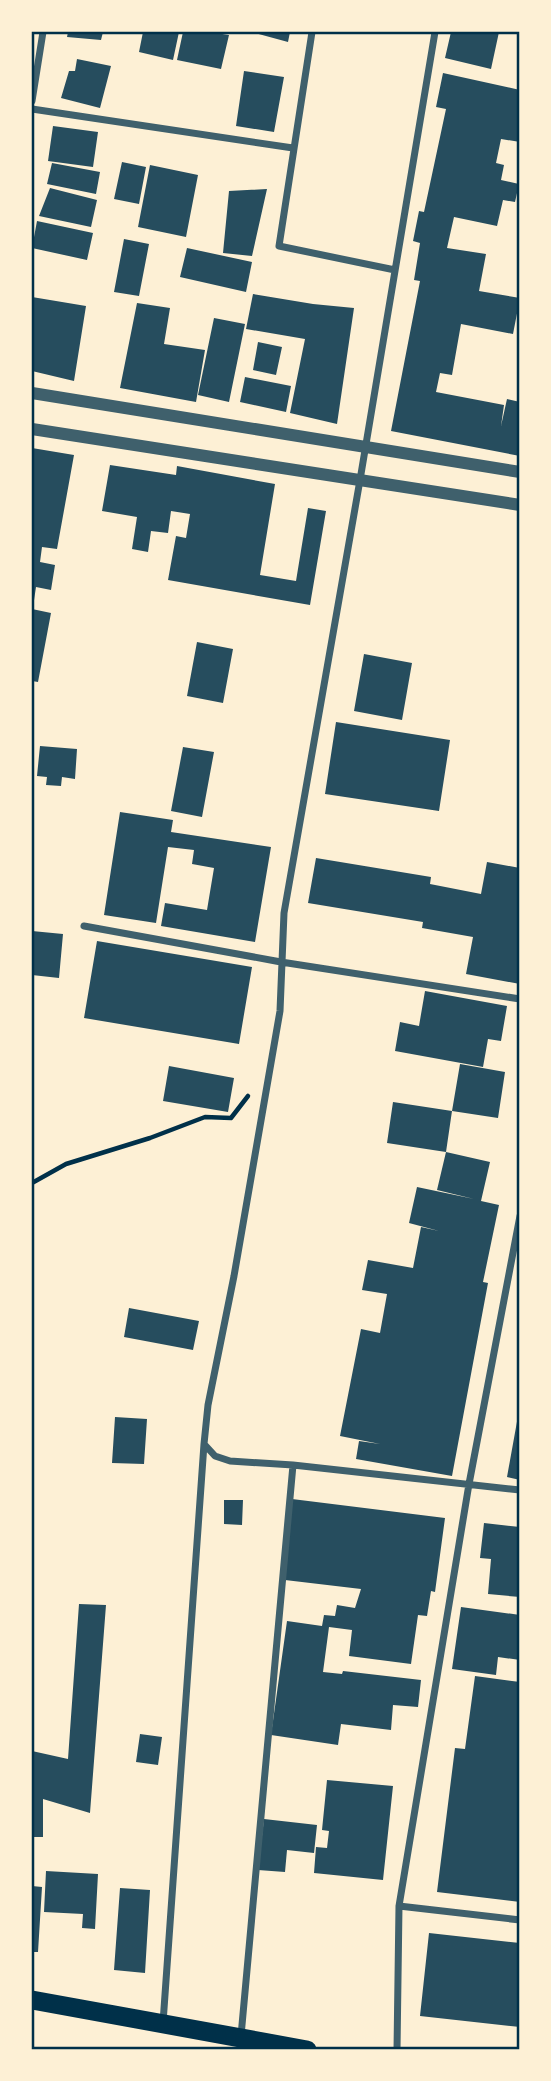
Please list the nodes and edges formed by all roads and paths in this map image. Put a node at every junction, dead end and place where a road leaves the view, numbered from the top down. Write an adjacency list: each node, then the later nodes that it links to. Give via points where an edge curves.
1 (43, 32): 4 (street)
2 (312, 32): 6 (street)
3 (435, 32): 7 (street)
4 (32, 101)
5 (32, 108): 6 (street)
6 (293, 148): 7 (street, via 279,246)
7 (395, 270): 10 (street)
8 (32, 393): 10 (street)
9 (32, 429): 12 (street)
10 (366, 447): 11 (street); 12 (street)
11 (520, 472)
12 (360, 480): 13 (street); 15 (street, via 284,913)
13 (520, 505)
14 (84, 926): 15 (street)
15 (281, 962): 16 (street); 17 (street, via 280,1011)
16 (520, 999)
17 (270, 1076): 18 (path, via 261,1079 231,1118 205,1117 66,1164); 20 (street)
18 (32, 1183)
19 (520, 1216): 22 (street)
20 (204, 1444): 21 (street, via 215,1456 230,1461); 27 (street)
21 (293, 1465): 22 (street); 28 (street)
22 (469, 1483): 23 (street); 24 (street)
23 (520, 1490)
24 (399, 1906): 25 (street); 30 (street)
25 (520, 1920)
26 (32, 2000): 27 (highway)
27 (163, 2024): 28 (highway)
28 (241, 2038): 29 (highway)
29 (307, 2049)
30 (397, 2049)

